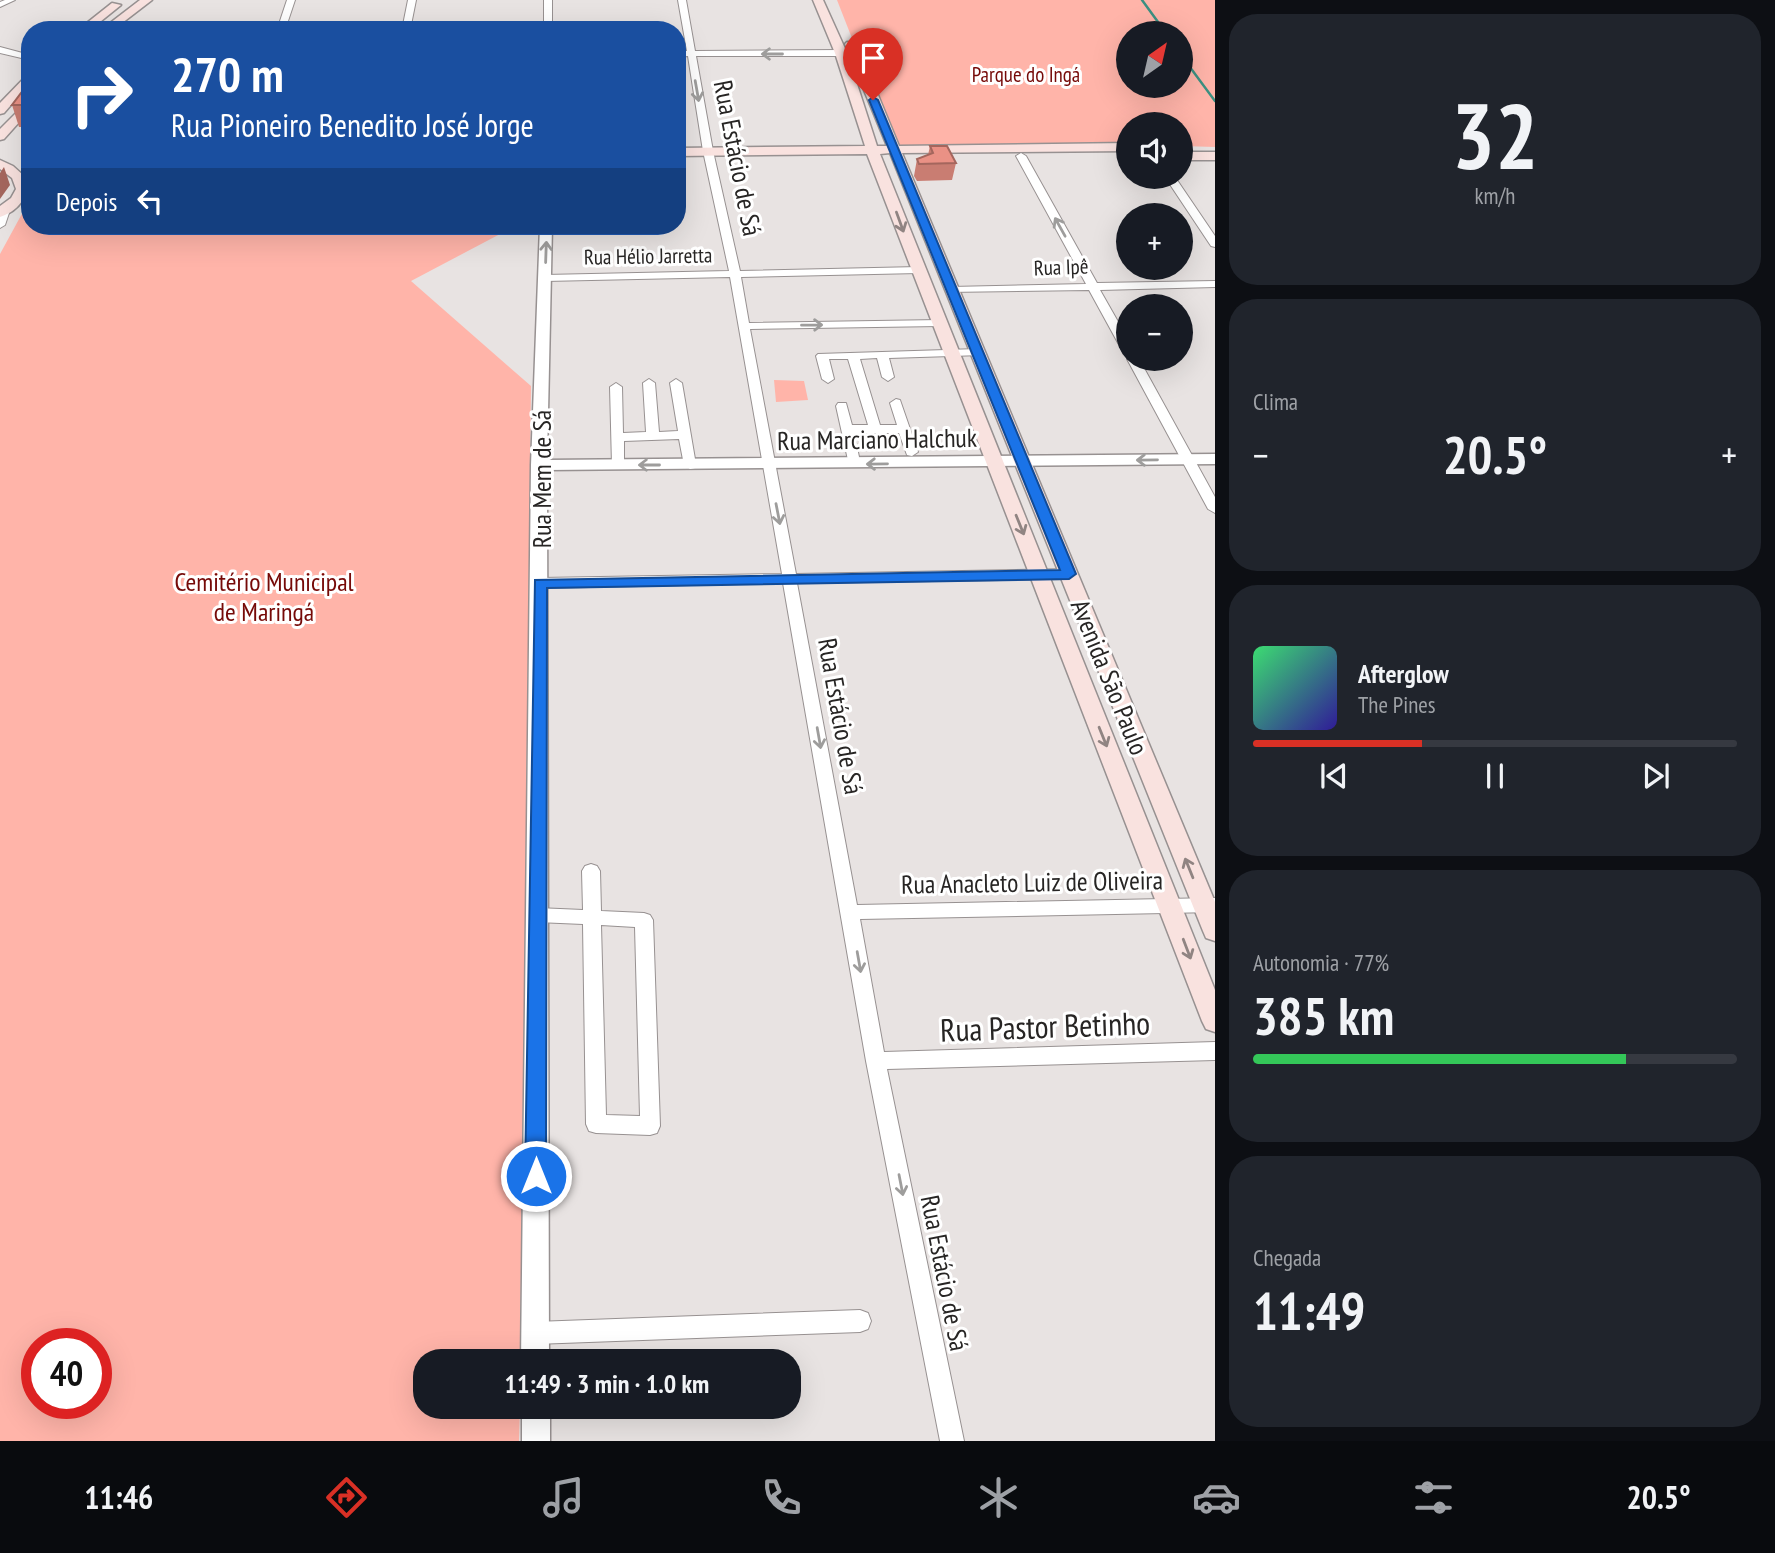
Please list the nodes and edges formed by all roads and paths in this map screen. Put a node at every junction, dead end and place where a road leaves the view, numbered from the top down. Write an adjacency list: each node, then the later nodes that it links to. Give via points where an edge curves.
1 (11, 0): 9 (street)
2 (123, 0): 11 (main road)
3 (147, 0): 12 (main road)
4 (291, 0): 13 (street)
5 (412, 0): 14 (street)
6 (548, 0): 15 (street)
7 (682, 0): 16 (street, Rua Estácio de Sá)
8 (819, 0): 10 (main road, Avenida São Paulo); 10 (main road, via 838,16)
9 (0, 5)
10 (823, 13): 20 (main road, Avenida São Paulo)
11 (95, 21)
12 (118, 21)
13 (284, 21)
14 (408, 21)
15 (548, 21)
16 (685, 21)
17 (686, 27): 22 (street, Rua Estácio de Sá)
18 (849, 38): 33 (main road, Avenida São Paulo)
19 (0, 50): 23 (street)
20 (841, 53): 22 (street, one-way to 22); 32 (main road, Avenida São Paulo)
21 (686, 54): 22 (street)
22 (690, 54): 34 (street, Rua Estácio de Sá, one-way to 34)
23 (21, 56)
24 (21, 86): 25 (main road)
25 (0, 110)
26 (21, 113): 27 (main road)
27 (0, 136)
28 (1116, 147): 33 (main road)
29 (1193, 147): 30 (main road)
30 (1215, 147)
31 (686, 153): 34 (main road)
32 (874, 154): 33 (main road); 34 (main road); 49 (main road, Avenida São Paulo, one-way to 49)
33 (895, 154): 35 (main road); 54 (main road, Avenida São Paulo)
34 (709, 155): 39 (main road); 50 (street, Rua Estácio de Sá)
35 (1021, 156): 36 (main road); 53 (street, one-way to 35)
36 (1116, 156)
37 (1193, 156): 38 (main road)
38 (1215, 156)
39 (686, 158)
40 (21, 163): 41 (main road)
41 (0, 164): 42 (main road)
42 (21, 179)
43 (1178, 189): 48 (street)
44 (21, 192): 45 (main road)
45 (3, 211): 46 (street)
46 (0, 225)
47 (546, 235): 51 (street, Rua Mem de Sá, one-way to 47)
48 (1215, 244)
49 (919, 270): 50 (street, Rua Hélio Jarretta); 55 (main road, Avenida São Paulo)
50 (733, 274): 51 (street, Rua Hélio Jarretta); 56 (street, Rua Estácio de Sá)
51 (545, 278): 85 (street, Rua Mem de Sá)
52 (1215, 284): 53 (street, Rua Ipê)
53 (1092, 285): 54 (street, Rua Ipê); 57 (street)
54 (951, 290): 59 (main road, Avenida São Paulo)
55 (940, 323): 56 (street, one-way to 55); 58 (main road, Avenida São Paulo)
56 (744, 326): 84 (street, Rua Estácio de Sá)
57 (1116, 328)
58 (953, 353): 59 (street); 60 (street); 80 (main road, Avenida São Paulo)
59 (978, 353): 81 (main road, Avenida São Paulo)
60 (882, 355): 61 (street); 63 (street)
61 (853, 356): 64 (street, via 822,356); 71 (street)
62 (1140, 371): 79 (street)
63 (888, 377)
64 (828, 379)
65 (649, 383): 74 (street)
66 (677, 383): 73 (street)
67 (616, 387): 75 (street)
68 (897, 403): 72 (street)
69 (842, 405): 70 (street)
70 (847, 429): 71 (street); 77 (street)
71 (875, 429): 72 (street)
72 (904, 429): 76 (street)
73 (686, 435): 74 (street); 83 (street)
74 (653, 436): 75 (street)
75 (618, 437): 82 (street)
76 (912, 452)
77 (853, 457)
78 (1215, 459): 79 (street, Rua Marciano Halchuk)
79 (1188, 460): 81 (street, Rua Marciano Halchuk, one-way to 81); 86 (street)
80 (994, 462): 81 (street, Rua Marciano Halchuk); 84 (street, Rua Marciano Halchuk, one-way to 84); 88 (main road, Avenida São Paulo, one-way to 88)
81 (1022, 462): 87 (main road, Avenida São Paulo)
82 (618, 465): 83 (street, Rua Marciano Halchuk, one-way to 82); 85 (street, Rua Marciano Halchuk)
83 (690, 465): 84 (street, Rua Marciano Halchuk)
84 (768, 465): 89 (street, Rua Estácio de Sá, one-way to 89)
85 (539, 466): 90 (street, Rua Mem de Sá)
86 (1215, 509)
87 (1069, 574): 88 (street); 92 (main road, Avenida São Paulo, one-way to 87)
88 (1039, 575): 89 (street); 93 (main road, Avenida São Paulo, one-way to 93)
89 (790, 578): 90 (street); 94 (street, Rua Estácio de Sá, one-way to 94)
90 (540, 583): 95 (street, Rua Mem de Sá)
91 (591, 871): 96 (street)
92 (1209, 905): 93 (street, Rua Anacleto Luiz de Oliveira); 97 (main road, Avenida São Paulo)
93 (1170, 906): 94 (street, Rua Anacleto Luiz de Oliveira); 98 (main road, Avenida São Paulo, one-way to 98)
94 (850, 912): 100 (street, Rua Estácio de Sá, one-way to 100)
95 (537, 915): 96 (street); 102 (street, Rua Mem de Sá)
96 (592, 917): 96 (street, via 596,1124 650,1126 645,920)
97 (1215, 931)
98 (1215, 1021)
99 (1215, 1051): 100 (street, Rua Pastor Betinho)
100 (876, 1060): 106 (street, Rua Estácio de Sá, one-way to 106)
101 (860, 1321): 102 (street)
102 (535, 1333): 103 (street, Rua Mem de Sá)
103 (535, 1349)
104 (536, 1419): 105 (street)
105 (536, 1441)
106 (952, 1441)

